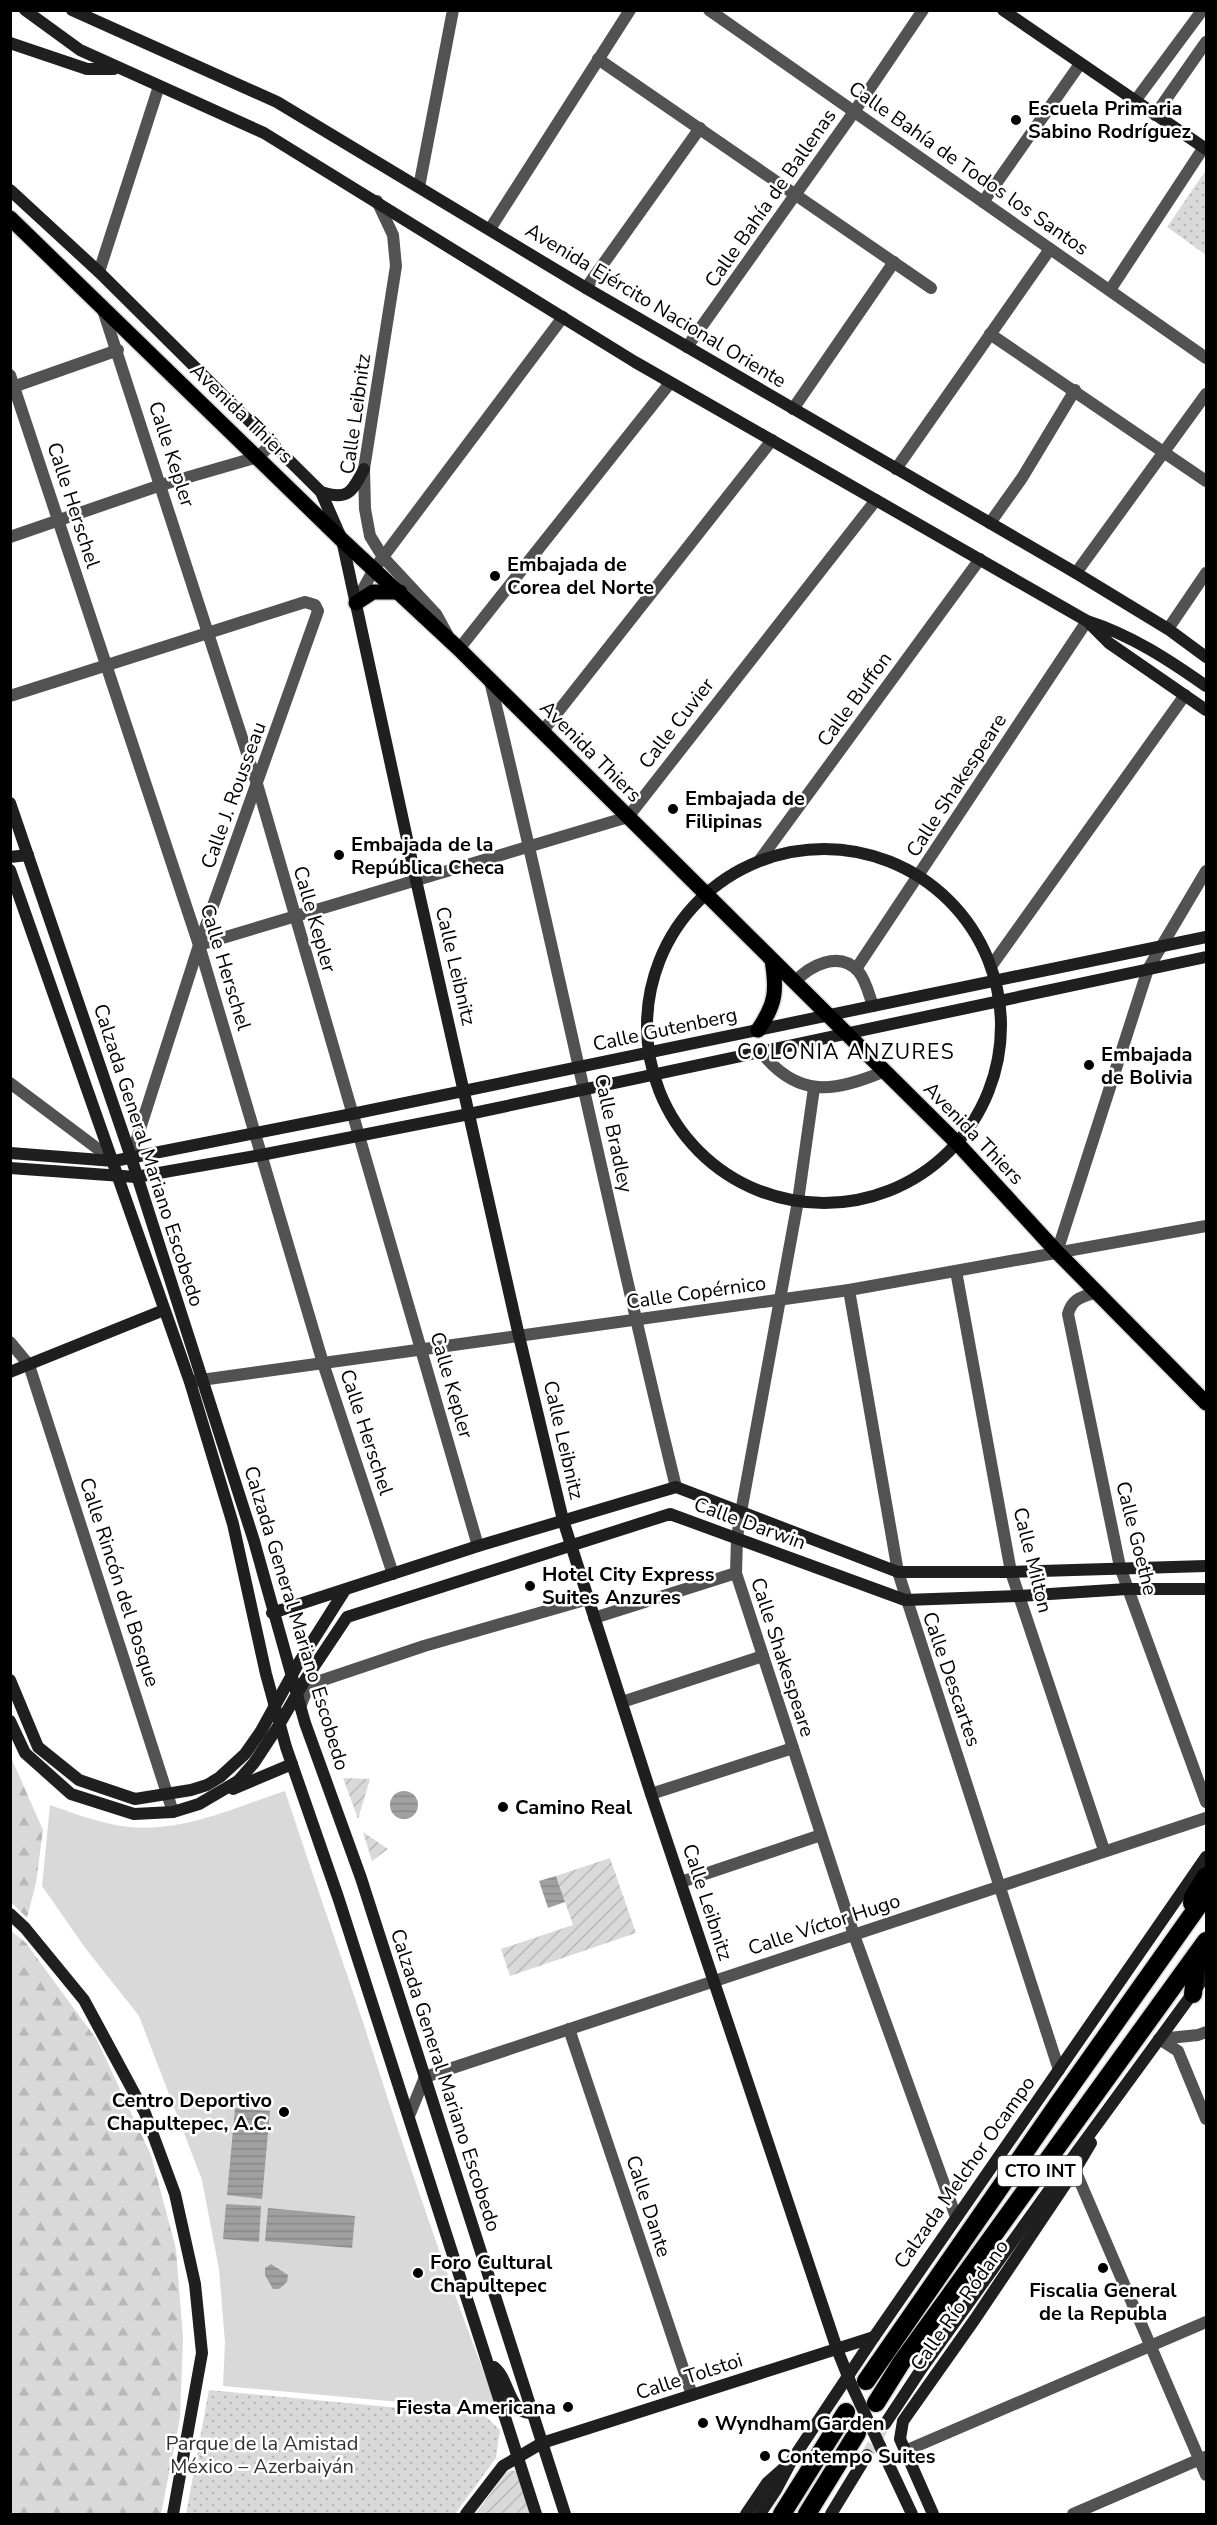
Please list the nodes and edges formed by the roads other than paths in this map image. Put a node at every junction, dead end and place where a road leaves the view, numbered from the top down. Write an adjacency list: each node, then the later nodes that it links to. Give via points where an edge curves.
1 (25, 10): 13 (street, via 80,50)
2 (72, 10): 20 (street, Avenida Ejército Nacional Oriente, via 278,102)
3 (453, 10): 20 (street)
4 (630, 10): 11 (street)
5 (709, 10): 16 (street, Calle Bahía de Todos los Santos)
6 (923, 10): 16 (street, Calle Bahía de Ballenas)
7 (1003, 10): 12 (street)
8 (1202, 13): 15 (street)
9 (1206, 42): 17 (street)
10 (10, 44): 13 (street, via 87,69)
11 (598, 58): 18 (street); 26 (street)
12 (1080, 64): 15 (street); 24 (street)
13 (118, 69): 14 (street)
14 (159, 86): 23 (street, via 264,133); 29 (street)
15 (1135, 101): 17 (street)
16 (854, 112): 22 (street, Calle Bahía de Ballenas); 24 (street, Calle Bahía de Todos los Santos)
17 (1155, 115): 19 (street)
18 (700, 128): 22 (street); 30 (street)
19 (1205, 148): 32 (street)
20 (419, 187): 26 (street, Avenida Ejército Nacional Oriente)
21 (10, 190): 29 (street, Avenida Thiers)
22 (796, 195): 28 (street); 36 (street, Calle Bahía de Ballenas)
23 (377, 201): 34 (street); 48 (street, Calle Leibnitz, via 393,235 396,266)
24 (983, 202): 27 (street, Calle Bahía de Todos los Santos)
25 (10, 218): 33 (main road, Avenida Thiers)
26 (490, 230): 30 (street, Avenida Ejército Nacional Oriente)
27 (1050, 249): 32 (street, Calle Bahía de Todos los Santos); 35 (street)
28 (894, 262): 31 (street); 43 (street)
29 (99, 272): 45 (street, Avenida Thiers)
30 (586, 288): 36 (street, Avenida Ejército Nacional Oriente)
31 (931, 288)
32 (1110, 290): 38 (street, Calle Bahía de Todos los Santos)
33 (102, 306): 37 (street, Calle Kepler); 47 (main road, Avenida Thiers)
34 (563, 317): 40 (street); 59 (street)
35 (990, 334): 41 (street); 49 (street)
36 (687, 347): 43 (street, Avenida Ejército Nacional Oriente)
37 (118, 350): 39 (street); 51 (street, Calle Kepler)
38 (1206, 358)
39 (12, 383): 54 (street, Calle Herschel)
40 (670, 383): 44 (street); 67 (street)
41 (1075, 390): 46 (street); 55 (street)
42 (1206, 394): 46 (street)
43 (793, 409): 49 (street, Avenida Ejército Nacional Oriente)
44 (772, 440): 53 (street); 75 (street)
45 (273, 443): 47 (street); 52 (street, Avenida Thiers)
46 (1165, 451): 50 (street); 60 (street)
47 (258, 457): 51 (street); 57 (main road, Avenida Thiers)
48 (364, 469): 52 (street, via 346,495 334,497); 59 (street, Calle Leibnitz, via 365,509)
49 (896, 469): 55 (street, Avenida Ejército Nacional Oriente)
50 (1206, 481)
51 (161, 485): 54 (street); 66 (street, Calle Kepler)
52 (321, 492): 57 (street, Calle Leibnitz)
53 (876, 500): 58 (street); 79 (street, Calle Cuvier)
54 (59, 519): 56 (street); 69 (street, Calle Herschel)
55 (990, 523): 60 (street, Avenida Ejército Nacional Oriente)
56 (10, 537)
57 (342, 540): 59 (main road, Avenida Thiers); 63 (street, Calle Leibnitz)
58 (980, 559): 64 (street); 83 (street, Calle Buffon)
59 (378, 563): 62 (main road, Avenida Thiers); 63 (street); 67 (street, Calle Leibnitz, via 436,614)
60 (1076, 573): 65 (street, Avenida Ejército Nacional Oriente)
61 (1206, 573): 65 (street)
62 (400, 592): 63 (main road, via 373,592); 67 (main road, Avenida Thiers)
63 (356, 603): 87 (street, Calle Leibnitz)
64 (1087, 621): 71 (street, via 1114,630); 72 (street, via 1110,643); 86 (street, Calle Shakespeare)
65 (1168, 629): 68 (street, Avenida Ejército Nacional Oriente)
66 (209, 633): 69 (street); 76 (street, Calle Kepler); 76 (street, Calle J. Rousseau, via 305,602 315,605 318,617)
67 (455, 646): 70 (main road, Avenida Thiers)
68 (1206, 657)
69 (107, 665): 73 (street); 91 (street, Calle Herschel)
70 (490, 681): 75 (main road, Avenida Thiers); 80 (street, Calle Bradley)
71 (1206, 686)
72 (1185, 695): 74 (street); 95 (street)
73 (10, 696)
74 (1206, 710)
75 (542, 732): 79 (main road, Avenida Thiers)
76 (257, 784): 89 (street, Calle Kepler); 91 (street, Calle J. Rousseau)
77 (10, 803): 78 (street, Calzada General Mariano Escobedo)
78 (13, 816): 81 (street, Calzada General Mariano Escobedo)
79 (628, 817): 80 (street); 88 (main road, Avenida Thiers)
80 (530, 846): 87 (street); 107 (street, Calle Bradley)
81 (28, 855): 82 (street); 121 (street, Calzada General Mariano Escobedo)
82 (10, 857)
83 (759, 861): 86 (street, via 799,850 841,850 882,858); 88 (street)
84 (10, 870): 122 (street, Calzada General Mariano Escobedo)
85 (1206, 871): 92 (street)
86 (919, 876): 95 (street, via 950,900); 96 (street, Calle Shakespeare)
87 (416, 880): 89 (street); 113 (street, Calle Leibnitz)
88 (705, 894): 94 (main road, Avenida Thiers); 106 (street, via 685,915 656,966 646,1024)
89 (294, 917): 91 (street); 114 (street, Calle Kepler)
90 (1206, 937): 92 (street, Calle Gutenberg)
91 (200, 945): 116 (street, Calle Herschel); 121 (street, Calle J. Rousseau)
92 (1159, 947): 97 (street); 98 (street, Calle Gutenberg)
93 (1206, 957): 97 (street)
94 (772, 960): 99 (main road, Avenida Thiers); 103 (main road, via 774,1002)
95 (992, 965): 98 (street)
96 (856, 969): 99 (street, via 828,962 814,965); 101 (street)
97 (1148, 969): 100 (street); 128 (street)
98 (997, 981): 100 (street); 101 (street, Calle Gutenberg)
99 (795, 982): 102 (main road, Avenida Thiers)
100 (1001, 1000): 104 (street); 118 (street, via 1002,1039 995,1077 980,1112)
101 (873, 1006): 102 (street, Calle Gutenberg)
102 (828, 1016): 103 (street, Calle Gutenberg); 104 (main road, Avenida Thiers)
103 (758, 1030): 106 (street, Calle Gutenberg)
104 (847, 1034): 105 (street); 108 (main road, Avenida Thiers)
105 (761, 1052): 109 (street); 111 (street, via 775,1069 794,1082)
106 (648, 1053): 107 (street, Calle Gutenberg); 109 (street)
107 (579, 1067): 112 (street, Calle Bradley); 113 (street, Calle Gutenberg)
108 (885, 1071): 111 (street, via 856,1083); 118 (main road, Avenida Thiers)
109 (653, 1075): 112 (street); 126 (street, via 668,1112 692,1145 723,1172 758,1191)
110 (10, 1083): 122 (street)
111 (814, 1088): 126 (street, Calle Shakespeare)
112 (584, 1089): 115 (street); 134 (street, Calle Bradley)
113 (465, 1091): 114 (street, Calle Gutenberg); 115 (street, Calle Leibnitz)
114 (352, 1114): 116 (street, Calle Gutenberg); 117 (street, Calle Kepler)
115 (470, 1114): 117 (street); 135 (street, Calle Leibnitz)
116 (255, 1134): 120 (street, Calle Herschel); 121 (street, Calle Gutenberg)
117 (358, 1136): 120 (street); 137 (street, Calle Kepler)
118 (958, 1144): 126 (street, via 925,1173 885,1193 842,1203); 128 (main road, Avenida Thiers)
119 (10, 1153): 122 (street, Calle Gutenberg)
120 (261, 1155): 125 (street); 138 (street, Calle Herschel)
121 (131, 1157): 122 (street, Calle Gutenberg); 125 (street, Calzada General Mariano Escobedo)
122 (114, 1161): 124 (street, Calzada General Mariano Escobedo)
123 (10, 1168): 124 (street)
124 (118, 1176): 125 (street); 133 (street, Calzada General Mariano Escobedo)
125 (136, 1177): 141 (street, Calzada General Mariano Escobedo)
126 (798, 1201): 132 (street, Calle Shakespeare)
127 (1206, 1226): 128 (street, Calle Copérnico)
128 (1057, 1252): 129 (street, Calle Copérnico); 131 (main road, Avenida Thiers)
129 (956, 1272): 130 (street, Calle Copérnico); 152 (street, Calle Milton)
130 (849, 1290): 132 (street, Calle Copérnico); 151 (street, Calle Descartes)
131 (1097, 1292): 142 (main road, Avenida Thiers); 150 (street, Calle Goethe, via 1076,1299 1068,1314)
132 (780, 1300): 134 (street, Calle Copérnico); 144 (street, Calle Shakespeare)
133 (164, 1310): 139 (street); 141 (street, Calzada General Mariano Escobedo)
134 (635, 1320): 135 (street, Calle Copérnico); 143 (street, Calle Bradley)
135 (519, 1336): 137 (street, Calle Copérnico); 145 (street, Calle Leibnitz)
136 (10, 1342): 139 (street)
137 (422, 1350): 138 (street, Calle Copérnico); 148 (street, Calle Kepler)
138 (323, 1363): 141 (street, Calle Copérnico); 154 (street, Calle Herschel)
139 (28, 1365): 140 (street); 177 (street, Calle Rincón del Bosque)
140 (10, 1372)
141 (196, 1381): 161 (street, Calzada General Mariano Escobedo, via 254,1541); 168 (street, Calzada General Mariano Escobedo)
142 (1206, 1403)
143 (676, 1487): 144 (street, Calle Darwin); 145 (street, Calle Darwin)
144 (741, 1512): 146 (street, Calle Shakespeare); 151 (street, Calle Darwin)
145 (563, 1520): 147 (street, Calle Leibnitz); 148 (street, Calle Darwin)
146 (737, 1538): 147 (street, Calle Darwin, via 670,1514); 153 (street, Calle Shakespeare); 160 (street, Calle Darwin)
147 (571, 1545): 159 (street, Calle Leibnitz); 166 (street, Calle Darwin, via 347,1617)
148 (478, 1546): 154 (street, Calle Darwin)
149 (1206, 1566): 150 (street, Calle Darwin)
150 (1120, 1567): 152 (street, Calle Darwin); 155 (street, Calle Goethe)
151 (898, 1572): 152 (street, Calle Darwin); 160 (street, Calle Descartes)
152 (1011, 1572): 158 (street, Calle Milton)
153 (736, 1573): 162 (street); 163 (street, Calle Shakespeare)
154 (393, 1574): 157 (street, Calle Darwin)
155 (1127, 1589): 156 (street, Calle Darwin); 158 (street, Calle Darwin); 178 (street, Calle Goethe)
156 (1206, 1589)
157 (345, 1590): 161 (street, Calle Darwin); 164 (street)
158 (1019, 1596): 160 (street, Calle Darwin); 183 (street, Calle Milton)
159 (588, 1599): 162 (street, Calle Leibnitz); 169 (street, via 424,1646 314,1683)
160 (905, 1600): 187 (street, Calle Descartes)
161 (272, 1613): 164 (street, Calzada General Mariano Escobedo)
162 (594, 1618): 167 (street, Calle Leibnitz)
163 (763, 1656): 167 (street); 173 (street, Calle Shakespeare)
164 (291, 1677): 166 (street, Calzada General Mariano Escobedo); 168 (street)
165 (10, 1680): 172 (street)
166 (296, 1694): 169 (street, Calzada General Mariano Escobedo); 171 (street, Calle Darwin)
167 (622, 1702): 176 (street, Calle Leibnitz)
168 (274, 1707): 171 (street, Calzada General Mariano Escobedo); 177 (street, via 245,1754 220,1777 207,1785)
169 (300, 1707): 201 (street, Calzada General Mariano Escobedo, via 361,1878)
170 (10, 1721): 174 (street)
171 (279, 1725): 175 (street, Calzada General Mariano Escobedo); 179 (street, Calle Darwin, via 238,1781)
172 (38, 1747): 174 (street); 177 (street, via 79,1780 135,1799)
173 (793, 1748): 176 (street); 182 (street, Calle Shakespeare)
174 (25, 1753): 180 (street, via 71,1794 134,1814)
175 (292, 1764): 179 (street); 202 (street, Calzada General Mariano Escobedo)
176 (651, 1794): 186 (street, Calle Leibnitz)
177 (168, 1795): 180 (street, Calle Rincón del Bosque)
178 (1206, 1802)
179 (199, 1804): 180 (street)
180 (173, 1812)
181 (1206, 1818): 183 (street, Calle Víctor Hugo)
182 (821, 1835): 186 (street); 191 (street, Calle Shakespeare)
183 (1104, 1850): 187 (street, Calle Víctor Hugo)
184 (1206, 1857): 200 (street, Calzada Melchor Ocampo / CTO INT)
185 (1206, 1876): 190 (highway, via 1193,1897)
186 (681, 1882): 195 (street, Calle Leibnitz)
187 (1001, 1885): 191 (street, Calle Víctor Hugo); 200 (street, Calle Descartes)
188 (1206, 1895): 190 (highway, CTO INT)
189 (10, 1914): 226 (street, via 84,2000 145,2113 175,2194 195,2284 202,2353)
190 (1188, 1921): 212 (highway, CTO INT)
191 (854, 1935): 195 (street, Calle Víctor Hugo); 206 (street, Calle Shakespeare)
192 (1206, 1941): 214 (highway, CTO INT)
193 (1206, 1952): 196 (highway, via 1196,1968)
194 (1206, 1975): 196 (street, CTO INT)
195 (714, 1981): 197 (street, Calle Víctor Hugo); 210 (street, Calle Leibnitz)
196 (1193, 1994): 199 (street, CTO INT)
197 (569, 2029): 201 (street, Calle Víctor Hugo); 213 (street, Calle Dante)
198 (1206, 2032): 199 (street)
199 (1159, 2039): 203 (street, via 1178,2051); 204 (street, CTO INT)
200 (1059, 2070): 206 (street, Calzada Melchor Ocampo / CTO INT)
201 (424, 2077): 202 (street); 216 (street, Calzada General Mariano Escobedo)
202 (409, 2116): 211 (street, Calzada General Mariano Escobedo)
203 (1206, 2118)
204 (1098, 2124): 205 (street, Calle Río Ródano); 217 (street, CTO INT)
205 (1075, 2170): 209 (street); 222 (street, Calle Río Ródano, via 903,2421 900,2439)
206 (957, 2217): 208 (street, Calzada Melchor Ocampo / CTO INT)
207 (1206, 2322): 209 (street)
208 (874, 2337): 210 (street, Calle Tolstoi); 212 (street, Calzada Melchor Ocampo / CTO INT)
209 (1150, 2345): 222 (street); 223 (street)
210 (837, 2349): 212 (street, Calle Leibnitz); 213 (street, Calle Tolstoi)
211 (490, 2367): 216 (street, via 498,2369 518,2408); 219 (street, Calzada General Mariano Escobedo)
212 (855, 2380): 224 (street, Calzada Melchor Ocampo / CTO INT); 235 (street, bridge)
213 (692, 2396): 218 (street, Calle Tolstoi)
214 (876, 2403)
215 (846, 2412): 220 (highway)
216 (532, 2413): 218 (street, Calzada General Mariano Escobedo)
217 (885, 2424)
218 (542, 2443): 219 (street, Calle Tolstoi); 229 (street, Calzada General Mariano Escobedo)
219 (518, 2455): 227 (street, Calle Tolstoi, via 503,2466); 228 (street, Calzada General Mariano Escobedo)
220 (819, 2455): 232 (highway); 233 (highway, via 854,2438)
221 (867, 2455): 234 (street)
222 (908, 2456): 236 (street, via 912,2483); 237 (street, Calle Río Ródano)
223 (1203, 2458): 225 (street); 238 (street)
224 (792, 2460): 230 (street, via 767,2483); 231 (street, Calzada Melchor Ocampo / CTO INT)
225 (1206, 2475)
226 (173, 2514)
227 (466, 2514)
228 (536, 2514)
229 (565, 2514)
230 (746, 2514)
231 (760, 2514)
232 (782, 2514)
233 (807, 2514)
234 (831, 2514)
235 (912, 2514)
236 (925, 2514)
237 (933, 2514)
238 (1073, 2514)

